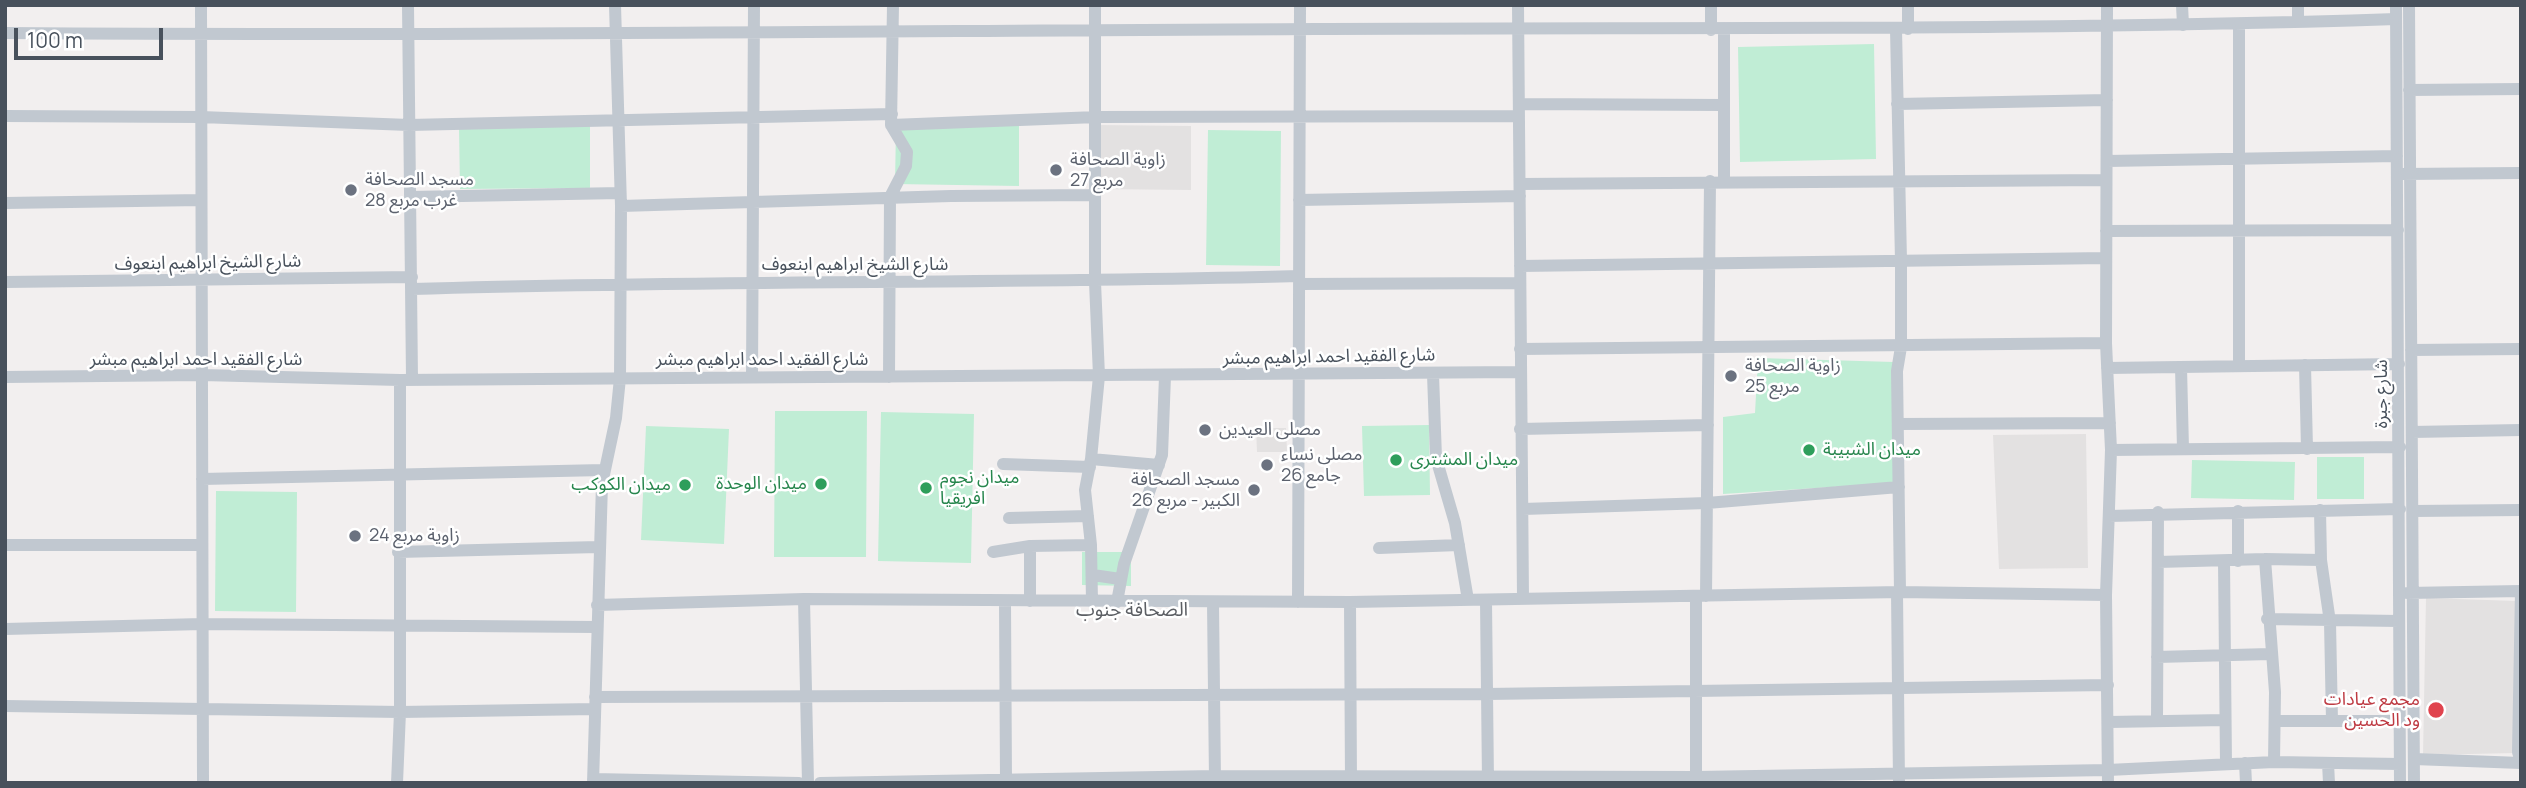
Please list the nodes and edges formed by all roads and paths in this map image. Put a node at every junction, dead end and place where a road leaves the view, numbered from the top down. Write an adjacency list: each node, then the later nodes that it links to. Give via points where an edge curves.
1 (201, 5): 30 (street)
2 (408, 5): 31 (street)
3 (615, 5): 29 (street)
4 (754, 5): 26 (street)
5 (893, 5): 27 (street)
6 (1095, 5): 24 (street)
7 (1300, 5): 22 (street)
8 (1518, 5): 21 (street)
9 (1711, 5): 25 (street)
10 (1908, 5): 23 (street)
11 (2107, 5): 18 (street)
12 (2182, 5): 20 (street)
13 (2298, 5): 17 (street)
14 (2396, 5): 16 (street, شارع جبرة)
15 (2409, 5): 33 (street, شارع جبرة)
16 (2396, 19): 17 (street); 46 (street, شارع جبرة)
17 (2298, 22): 19 (street)
18 (2107, 24): 20 (street); 23 (street); 34 (street)
19 (2239, 24): 20 (street); 47 (street)
20 (2183, 25)
21 (1518, 28): 22 (street); 25 (street); 37 (street)
22 (1300, 29): 24 (street); 42 (street)
23 (1902, 29): 25 (street); 35 (street)
24 (1095, 30): 27 (street); 41 (street)
25 (1717, 30): 36 (street)
26 (753, 32): 27 (street); 29 (street); 38 (street)
27 (893, 32): 44 (street)
28 (5, 33): 30 (street)
29 (616, 33): 31 (street); 43 (street)
30 (201, 34): 31 (street); 40 (street)
31 (408, 35): 45 (street)
32 (2521, 89): 33 (street)
33 (2409, 90): 50 (street, شارع جبرة)
34 (2107, 100): 35 (street); 48 (street)
35 (1897, 104): 51 (street)
36 (1724, 105): 37 (street); 53 (street)
37 (1519, 110): 42 (street); 54 (street)
38 (751, 116): 43 (street); 44 (street); 61 (street)
39 (5, 117): 40 (street)
40 (201, 117): 45 (street); 59 (street)
41 (1097, 117): 42 (street); 44 (street); 55 (street)
42 (1300, 117): 60 (street)
43 (618, 120): 45 (street); 58 (street)
44 (892, 120): 57 (street, via 907,152 906,166)
45 (409, 125): 56 (street)
46 (2396, 156): 47 (street); 50 (street, شارع جبرة)
47 (2241, 159): 48 (street); 65 (street)
48 (2107, 160): 52 (street)
49 (2521, 173): 50 (street)
50 (2403, 174): 63 (street, شارع جبرة); 84 (street, شارع جبرة)
51 (1899, 179): 52 (street); 53 (street); 67 (street)
52 (2106, 180): 64 (street)
53 (1717, 181): 54 (street); 68 (street)
54 (1520, 190): 60 (street); 69 (street)
55 (1095, 195): 57 (street); 75 (street)
56 (410, 197): 58 (street); 77 (street)
57 (890, 197): 61 (street); 74 (street)
58 (620, 199): 61 (street); 73 (street)
59 (201, 200): 62 (street); 71 (street)
60 (1299, 200): 70 (street)
61 (752, 201): 78 (street)
62 (5, 203)
63 (2398, 230): 65 (street); 86 (street, شارع جبرة)
64 (2106, 231): 65 (street); 66 (street)
65 (2242, 231): 87 (street)
66 (2106, 258): 67 (street); 79 (street)
67 (1901, 261): 68 (street); 80 (street)
68 (1709, 263): 69 (street); 81 (street)
69 (1520, 266): 76 (street)
70 (1299, 280): 75 (street, شارع الشيخ ابراهيم ابنعوف); 76 (street, شارع الشيخ ابراهيم ابنعوف); 92 (street)
71 (202, 281): 72 (street, شارع الشيخ ابراهيم ابنعوف); 77 (street, شارع الشيخ ابراهيم ابنعوف); 93 (street)
72 (5, 282)
73 (621, 282): 77 (street, شارع الشيخ ابراهيم ابنعوف); 78 (street, شارع الشيخ ابراهيم ابنعوف); 99 (street)
74 (889, 282): 75 (street, شارع الشيخ ابراهيم ابنعوف); 78 (street, شارع الشيخ ابراهيم ابنعوف); 98 (street)
75 (1095, 282): 94 (street)
76 (1520, 282): 82 (street)
77 (412, 283): 100 (street)
78 (752, 283): 97 (street)
79 (2106, 343): 80 (street); 89 (street)
80 (1901, 346): 81 (street); 102 (street)
81 (1709, 347): 82 (street); 103 (street)
82 (1520, 349): 90 (street)
83 (2521, 349): 84 (street)
84 (2411, 350): 106 (street, شارع جبرة)
85 (2305, 365): 86 (street); 87 (street); 109 (street)
86 (2399, 365): 107 (street, شارع جبرة)
87 (2239, 366): 88 (street)
88 (2181, 367): 89 (street); 108 (street)
89 (2107, 368): 101 (street)
90 (1520, 372): 91 (street, شارع الفقيد احمد ابراهيم مبشر); 104 (street)
91 (1433, 374): 92 (street, شارع الفقيد احمد ابراهيم مبشر); 131 (street, via 1436,458)
92 (1299, 375): 95 (street, شارع الفقيد احمد ابراهيم مبشر); 156 (street)
93 (202, 376): 96 (street, شارع الفقيد احمد ابراهيم مبشر); 100 (street, شارع الفقيد احمد ابراهيم مبشر); 116 (street)
94 (1099, 376): 95 (street, شارع الفقيد احمد ابراهيم مبشر); 98 (street, شارع الفقيد احمد ابراهيم مبشر); 111 (street)
95 (1165, 376): 113 (street)
96 (5, 377)
97 (752, 377): 98 (street, شارع الفقيد احمد ابراهيم مبشر); 99 (street, شارع الفقيد احمد ابراهيم مبشر)
98 (889, 377)
99 (620, 378): 100 (street, شارع الفقيد احمد ابراهيم مبشر); 114 (street, via 617,418)
100 (406, 379): 115 (street)
101 (2109, 423): 102 (street); 110 (street)
102 (1898, 424): 117 (street)
103 (1708, 425): 104 (street); 118 (street)
104 (1520, 429): 119 (street)
105 (2521, 430): 106 (street)
106 (2412, 432): 121 (street, شارع جبرة)
107 (2400, 447): 109 (street); 121 (street, شارع جبرة)
108 (2183, 449): 109 (street); 110 (street)
109 (2306, 449)
110 (2111, 450): 126 (street)
111 (1091, 463): 112 (street); 113 (street); 125 (street, via 1085,489)
112 (1003, 464)
113 (1159, 465): 143 (street)
114 (603, 470): 115 (street); 133 (street)
115 (399, 477): 116 (street); 135 (street)
116 (202, 480): 129 (street)
117 (1899, 487): 118 (street); 144 (street)
118 (1707, 503): 119 (street); 147 (street)
119 (1523, 509): 148 (street)
120 (2320, 510): 121 (street); 123 (street); 140 (street)
121 (2406, 510): 122 (street); 145 (street, شارع جبرة)
122 (2521, 510)
123 (2238, 511): 124 (street); 139 (street)
124 (2158, 512): 126 (street); 141 (street)
125 (1088, 516): 127 (street); 130 (street)
126 (2109, 516): 146 (street)
127 (1009, 518)
128 (5, 545): 129 (street)
129 (202, 545): 163 (street)
130 (1091, 545): 132 (street); 142 (street)
131 (1459, 545): 134 (street); 150 (street)
132 (1030, 546): 136 (street); 152 (street)
133 (598, 547): 135 (street); 159 (street)
134 (1379, 548)
135 (398, 552): 166 (street)
136 (993, 552)
137 (2265, 559): 139 (street); 140 (street); 160 (street)
138 (2224, 561): 139 (street); 141 (street); 168 (street)
139 (2238, 561)
140 (2321, 561): 162 (street)
141 (2158, 562): 169 (street)
142 (1093, 575): 143 (street); 153 (street)
143 (1120, 579): 155 (street)
144 (1899, 592): 146 (street); 147 (street); 171 (street)
145 (2406, 593): 161 (street, شارع جبرة); 188 (street, شارع جبرة); 191 (street, via 2521,591)
146 (2106, 595): 170 (street)
147 (1701, 596): 148 (street); 172 (street)
148 (1523, 598): 154 (street)
149 (804, 599): 151 (street); 159 (street); 176 (street)
150 (1468, 600): 154 (street); 157 (street)
151 (1005, 601): 152 (street); 177 (street)
152 (1030, 601): 153 (street)
153 (1092, 601): 155 (street)
154 (1486, 601): 175 (street)
155 (1117, 602): 158 (street)
156 (1298, 602): 157 (street); 158 (street)
157 (1350, 602): 174 (street)
158 (1213, 603): 173 (street)
159 (597, 605): 164 (street)
160 (2267, 619): 162 (street); 167 (street)
161 (2399, 621): 162 (street); 186 (street, شارع جبرة)
162 (2330, 622): 185 (street)
163 (202, 624): 165 (street); 166 (street); 180 (street)
164 (596, 627): 166 (street); 178 (street)
165 (5, 628)
166 (399, 628): 181 (street)
167 (2270, 654): 168 (street); 184 (street)
168 (2226, 656): 169 (street); 182 (street)
169 (2157, 657): 183 (street)
170 (2108, 685): 171 (street); 187 (street)
171 (1899, 688): 172 (street); 197 (street)
172 (1696, 691): 175 (street); 201 (street)
173 (1212, 693): 174 (street); 177 (street); 198 (street)
174 (1351, 694): 175 (street); 199 (street)
175 (1487, 694): 200 (street)
176 (804, 695): 177 (street); 178 (street); 207 (street)
177 (1006, 695): 203 (street)
178 (595, 703): 181 (street); 202 (street)
179 (5, 706): 180 (street)
180 (202, 707): 181 (street); 204 (street)
181 (400, 712): 205 (street)
182 (2225, 720): 183 (street); 193 (street)
183 (2157, 721): 187 (street)
184 (2276, 721): 185 (street); 190 (street)
185 (2332, 721): 186 (street)
186 (2400, 721): 194 (street, شارع جبرة)
187 (2109, 722): 196 (street)
188 (2414, 759): 191 (street); 213 (street, شارع جبرة)
189 (2245, 762): 190 (street); 193 (street); 210 (street)
190 (2274, 762): 192 (street)
191 (2521, 762)
192 (2328, 763): 194 (street); 211 (street)
193 (2225, 764): 195 (street)
194 (2400, 764): 212 (street, شارع جبرة)
195 (2160, 767): 196 (street); 209 (street)
196 (2108, 776): 197 (street)
197 (1899, 778): 201 (street)
198 (1215, 779): 199 (street); 203 (street)
199 (1351, 779): 200 (street)
200 (1488, 779): 201 (street)
201 (1697, 780)
202 (593, 781): 206 (street)
203 (1006, 781): 208 (street)
204 (203, 783)
205 (397, 783)
206 (799, 783)
207 (808, 783)
208 (820, 783)
209 (2162, 783)
210 (2246, 783)
211 (2329, 783)
212 (2400, 783)
213 (2414, 783)

